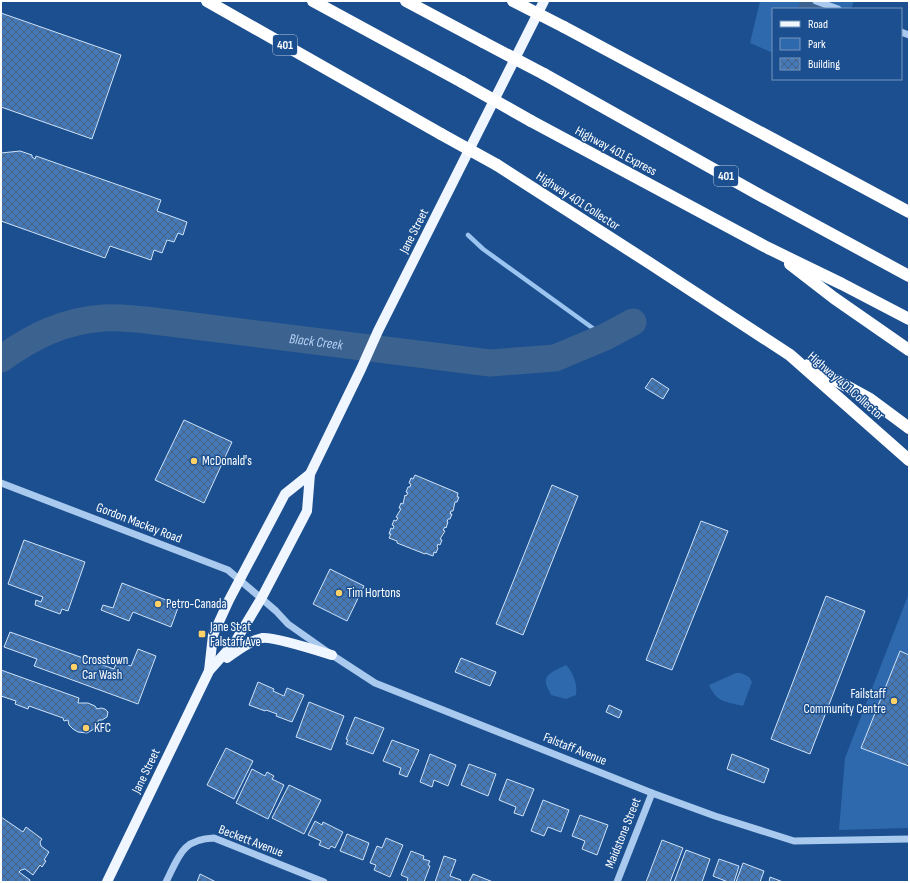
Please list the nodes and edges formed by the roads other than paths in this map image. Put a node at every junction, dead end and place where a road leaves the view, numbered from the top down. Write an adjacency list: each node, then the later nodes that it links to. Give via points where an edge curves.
1 (207, 1): 13 (highway, Highway 401 Collector / 401, bridge, via 497,165)
2 (313, 1): 9 (highway, Highway 401 Express, bridge)
3 (406, 1): 10 (highway, 401, bridge, via 544,74)
4 (512, 1): 8 (highway, bridge)
5 (544, 1): 16 (main road, Jane Street, via 378,332)
6 (816, 1): 7 (street)
7 (835, 8)
8 (909, 212)
9 (768, 248): 11 (highway, Highway 401 Express); 12 (highway)
10 (909, 276)
11 (909, 319)
12 (909, 350)
13 (790, 355): 14 (highway, via 870,399); 15 (highway, Highway 401 Collector / 401)
14 (909, 428)
15 (909, 460)
16 (310, 474): 18 (main road, Jane Street, via 285,494); 19 (main road, Jane Street, via 308,511)
17 (1, 483): 18 (street, Gordon Mackay Road, via 228,570)
18 (240, 580): 19 (street, Gordon Mackay Road); 21 (main road, Jane Street, via 213,635)
19 (261, 599): 20 (street, Falstaff Avenue, via 288,624); 21 (main road, Jane Street, via 236,642)
20 (332, 655): 21 (main road, via 262,638 244,646); 22 (street, Falstaff Avenue, via 375,683)
21 (209, 672): 24 (main road, Jane Street)
22 (652, 793): 23 (street, Falstaff Avenue, via 794,841); 27 (street, Maidstone Street)
23 (909, 839)
24 (107, 882)
25 (166, 882): 26 (street, Beckett Avenue, via 184,849 202,838 214,838)
26 (324, 882)
27 (617, 882)

